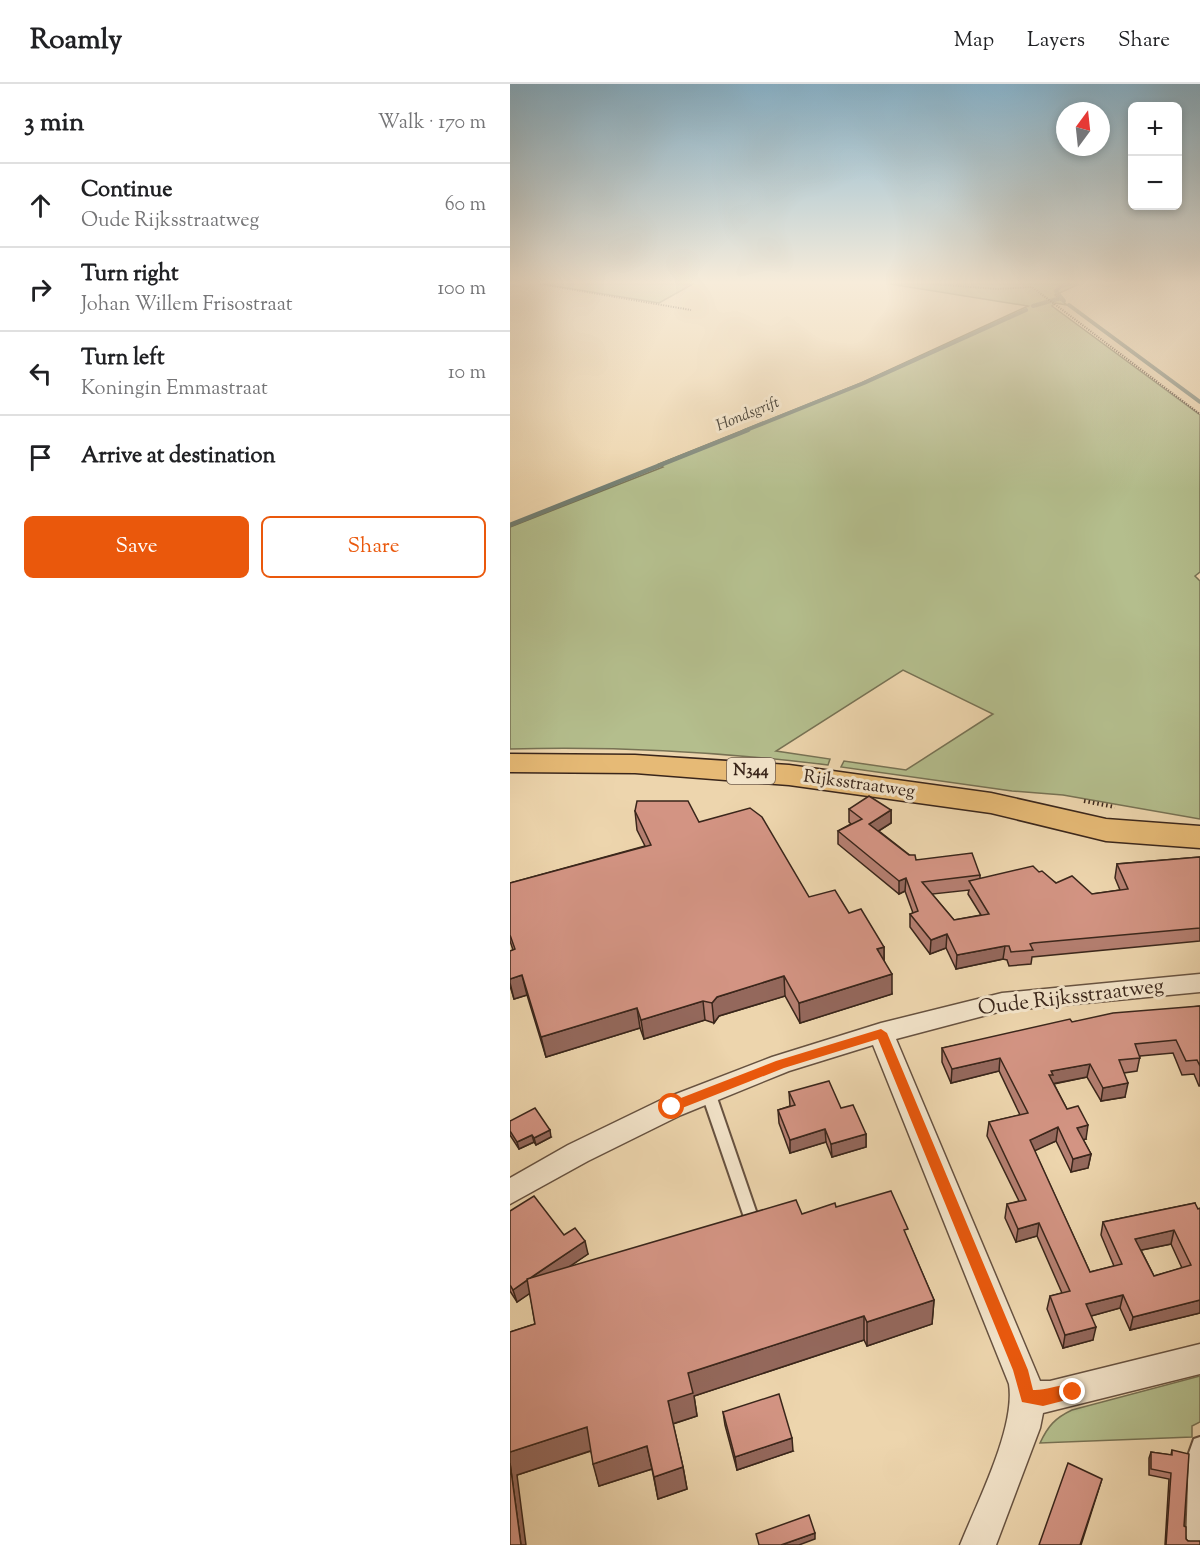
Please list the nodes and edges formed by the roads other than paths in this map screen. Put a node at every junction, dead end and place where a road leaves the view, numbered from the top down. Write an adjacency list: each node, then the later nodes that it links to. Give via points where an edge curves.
1 (510, 764): 2 (main road, Rijksstraatweg / N344, via 707,767 991,803 1100,829)
2 (1200, 836)
3 (1200, 983): 4 (street, Oude Rijksstraatweg, via 1002,1002)
4 (881, 1033): 5 (street, Oude Rijksstraatweg); 9 (street, via 1017,1360)
5 (708, 1092): 6 (street, Oude Rijksstraatweg, via 623,1130); 7 (lane)
6 (510, 1192)
7 (751, 1216)
8 (1200, 1359): 9 (street, via 1050,1397)
9 (1027, 1397): 11 (street, via 1023,1428)
10 (1200, 1445): 12 (lane)
11 (978, 1545)
12 (1195, 1545)

